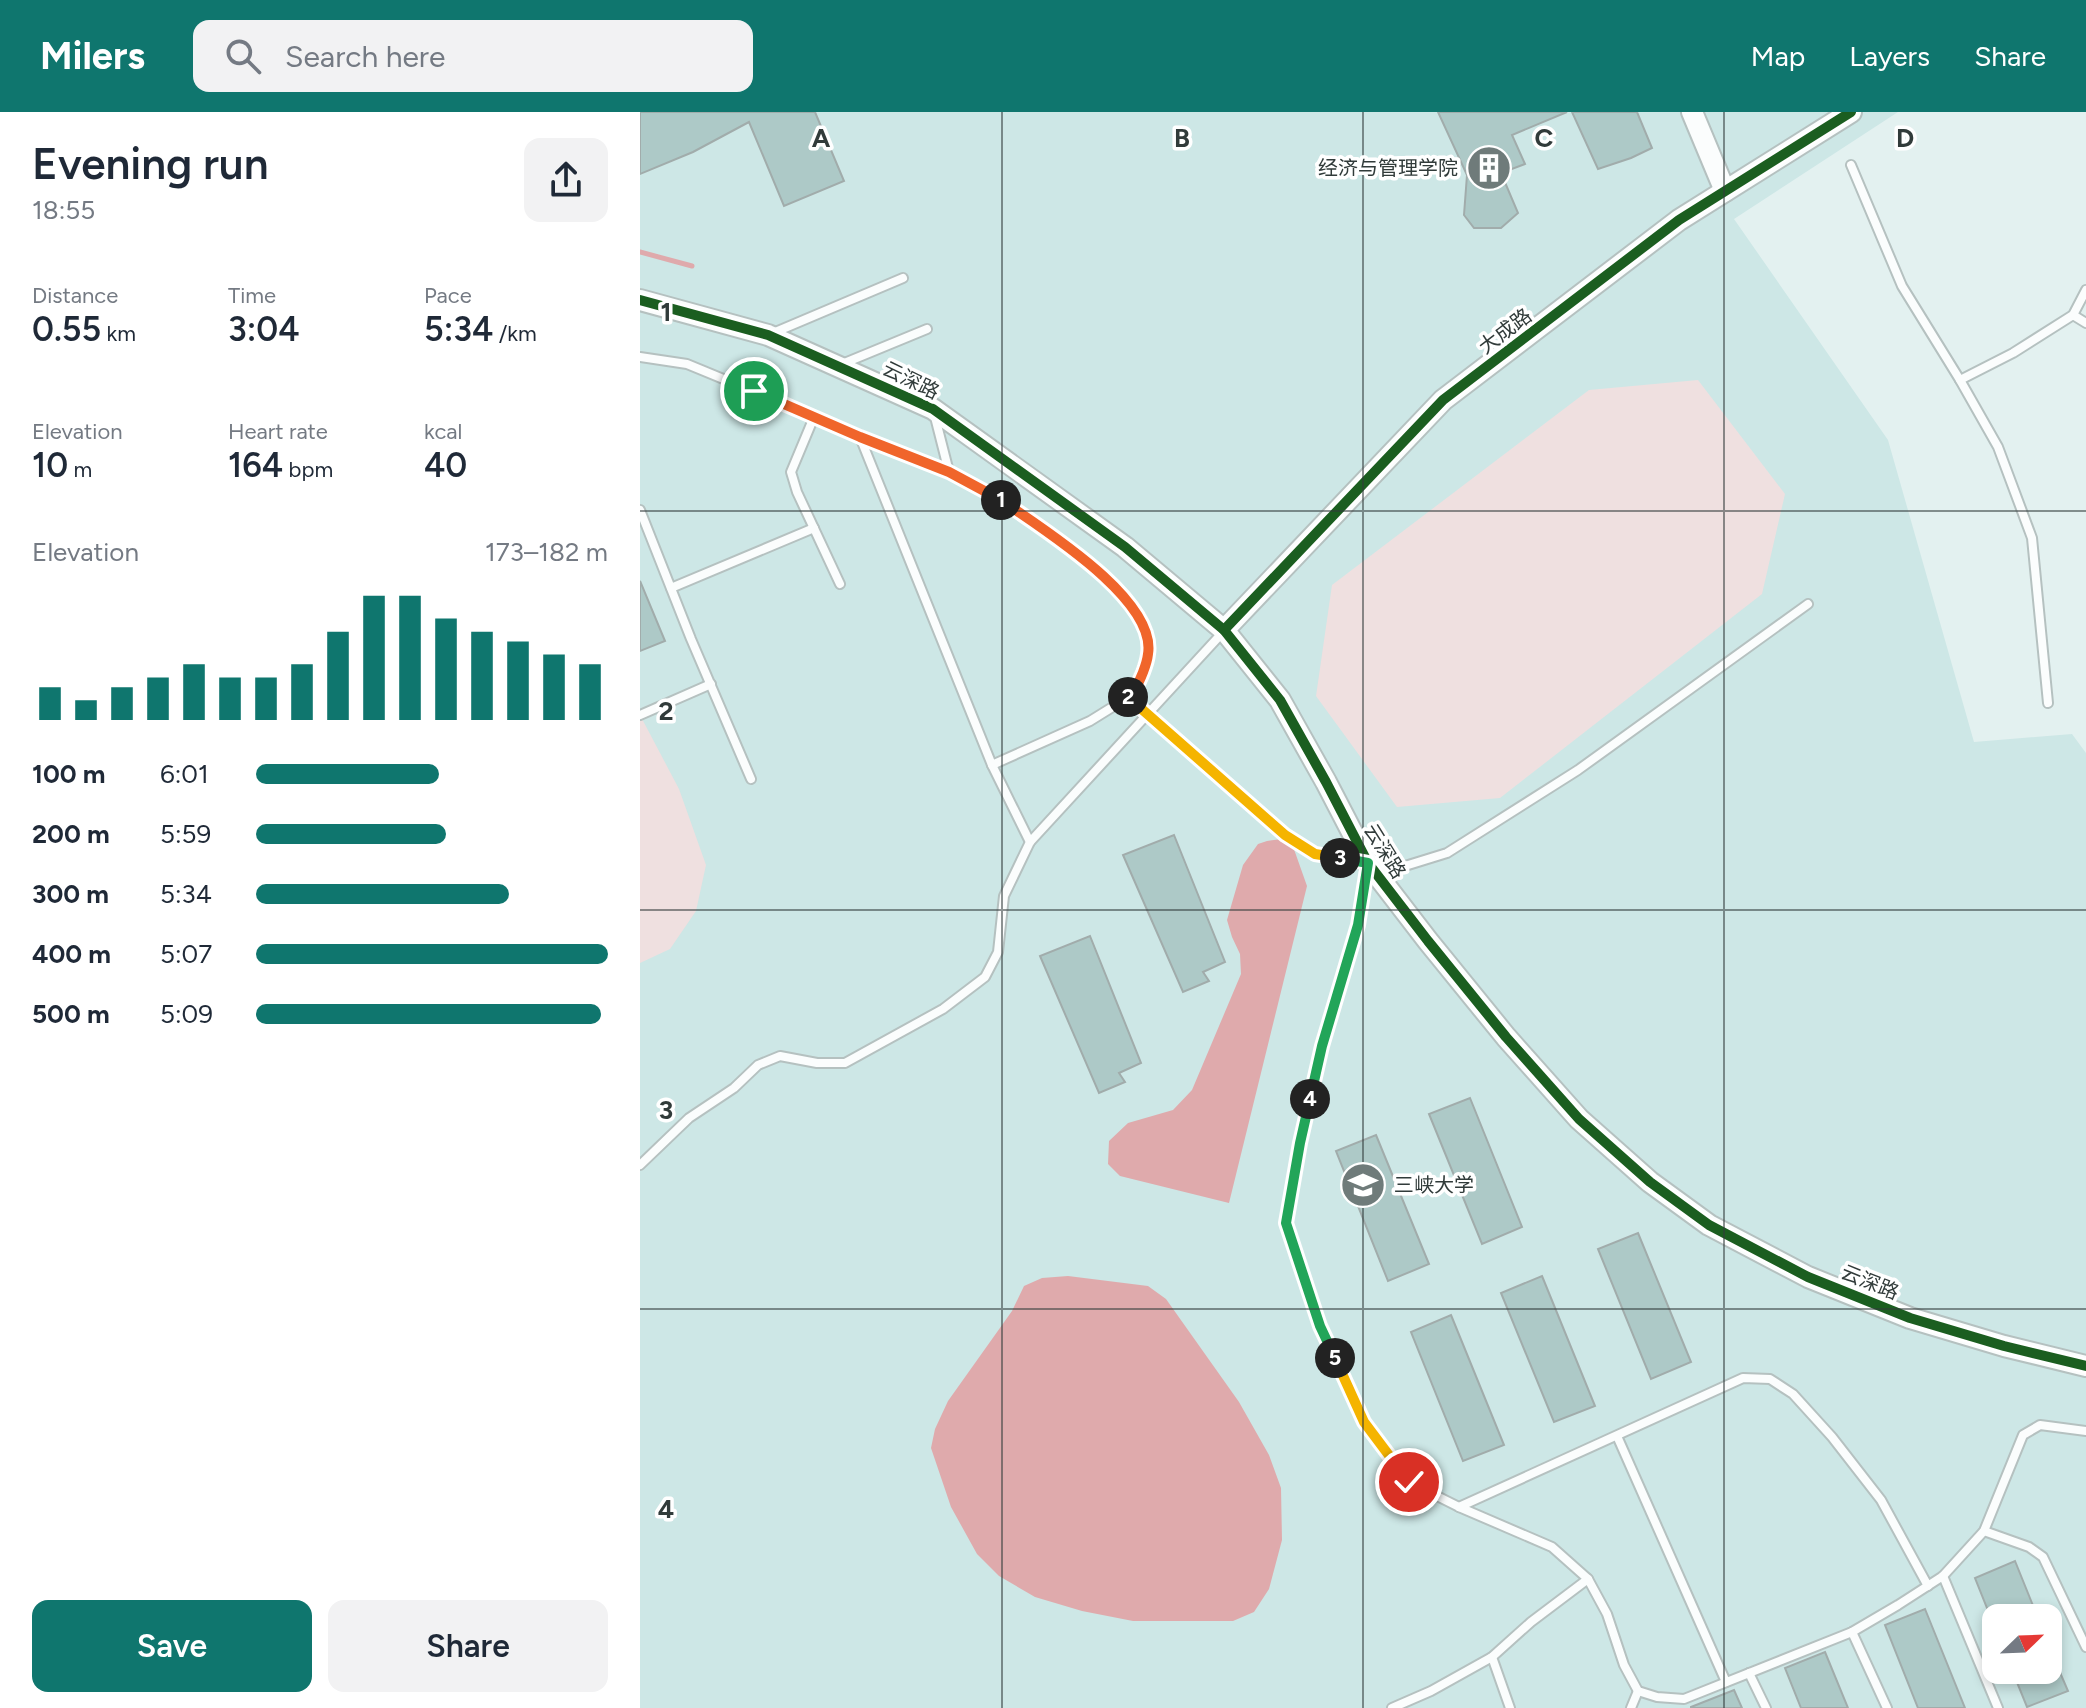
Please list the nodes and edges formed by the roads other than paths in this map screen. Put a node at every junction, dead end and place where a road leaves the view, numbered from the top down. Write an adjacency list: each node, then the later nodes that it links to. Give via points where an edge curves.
1 (1692, 112): 4 (street)
2 (1851, 112): 4 (street, 大成路)
3 (1851, 165): 14 (lane, via 1902,286)
4 (1725, 191): 24 (street, 大成路, via 1679,220 1443,400)
5 (903, 278): 11 (lane)
6 (2086, 290): 8 (lane)
7 (640, 300): 11 (street, 云深路)
8 (2073, 315): 9 (lane); 14 (lane)
9 (2086, 323)
10 (927, 329): 13 (lane)
11 (768, 335): 13 (street, 云深路)
12 (640, 357): 16 (lane, via 687,364)
13 (838, 365): 15 (street, 云深路)
14 (1960, 380): 27 (lane, via 1998,447 2032,538)
15 (933, 409): 18 (lane); 24 (street, 云深路, via 1125,547)
16 (814, 417): 17 (lane); 20 (lane, via 791,472)
17 (860, 437): 18 (lane); 30 (lane)
18 (949, 472): 26 (lane, via 994,495 1074,550 1140,616 1148,654)
19 (640, 510): 22 (lane)
20 (814, 528): 21 (lane); 22 (lane)
21 (840, 584)
22 (671, 588): 25 (lane)
23 (1808, 604): 33 (lane, via 1578,770 1447,853 1405,866)
24 (1224, 630): 28 (lane); 33 (street, 云深路, via 1280,700)
25 (711, 684): 29 (lane); 31 (lane)
26 (1127, 696): 28 (lane); 30 (lane, via 1090,721)
27 (2048, 703)
28 (1148, 713): 32 (lane); 33 (lane, via 1290,838 1315,854)
29 (640, 715)
30 (992, 765): 32 (lane)
31 (751, 779)
32 (1030, 842): 34 (lane, via 1004,896 998,952 985,977 943,1009 845,1063 780,1056 758,1065 689,1118)
33 (1368, 863): 35 (street, 云深路, via 1506,1037 1579,1119 1709,1225 1808,1277 1910,1318); 38 (lane, via 1358,925 1322,1046 1286,1223 1320,1326 1364,1422 1409,1482)
34 (640, 1165)
35 (2086, 1366)
36 (2086, 1431): 39 (lane, via 2040,1425 2023,1435)
37 (1617, 1436): 38 (lane); 42 (lane, via 1743,1378 1770,1379 1793,1394 1868,1482); 47 (lane)
38 (1459, 1507): 41 (lane, via 1552,1547)
39 (1984, 1531): 40 (lane); 44 (lane, via 2043,1557)
40 (1943, 1576): 42 (lane); 55 (lane)
41 (1588, 1579): 45 (lane); 48 (lane)
42 (1928, 1586): 43 (lane)
43 (1852, 1632): 46 (lane); 54 (lane)
44 (2086, 1647)
45 (1492, 1657): 50 (lane); 51 (lane)
46 (1749, 1673): 47 (lane); 53 (lane)
47 (1726, 1682): 49 (lane)
48 (1638, 1691): 49 (lane); 52 (lane)
49 (1686, 1703)
50 (1392, 1708)
51 (1510, 1708)
52 (1631, 1708)
53 (1766, 1708)
54 (1887, 1708)
55 (1998, 1708)

